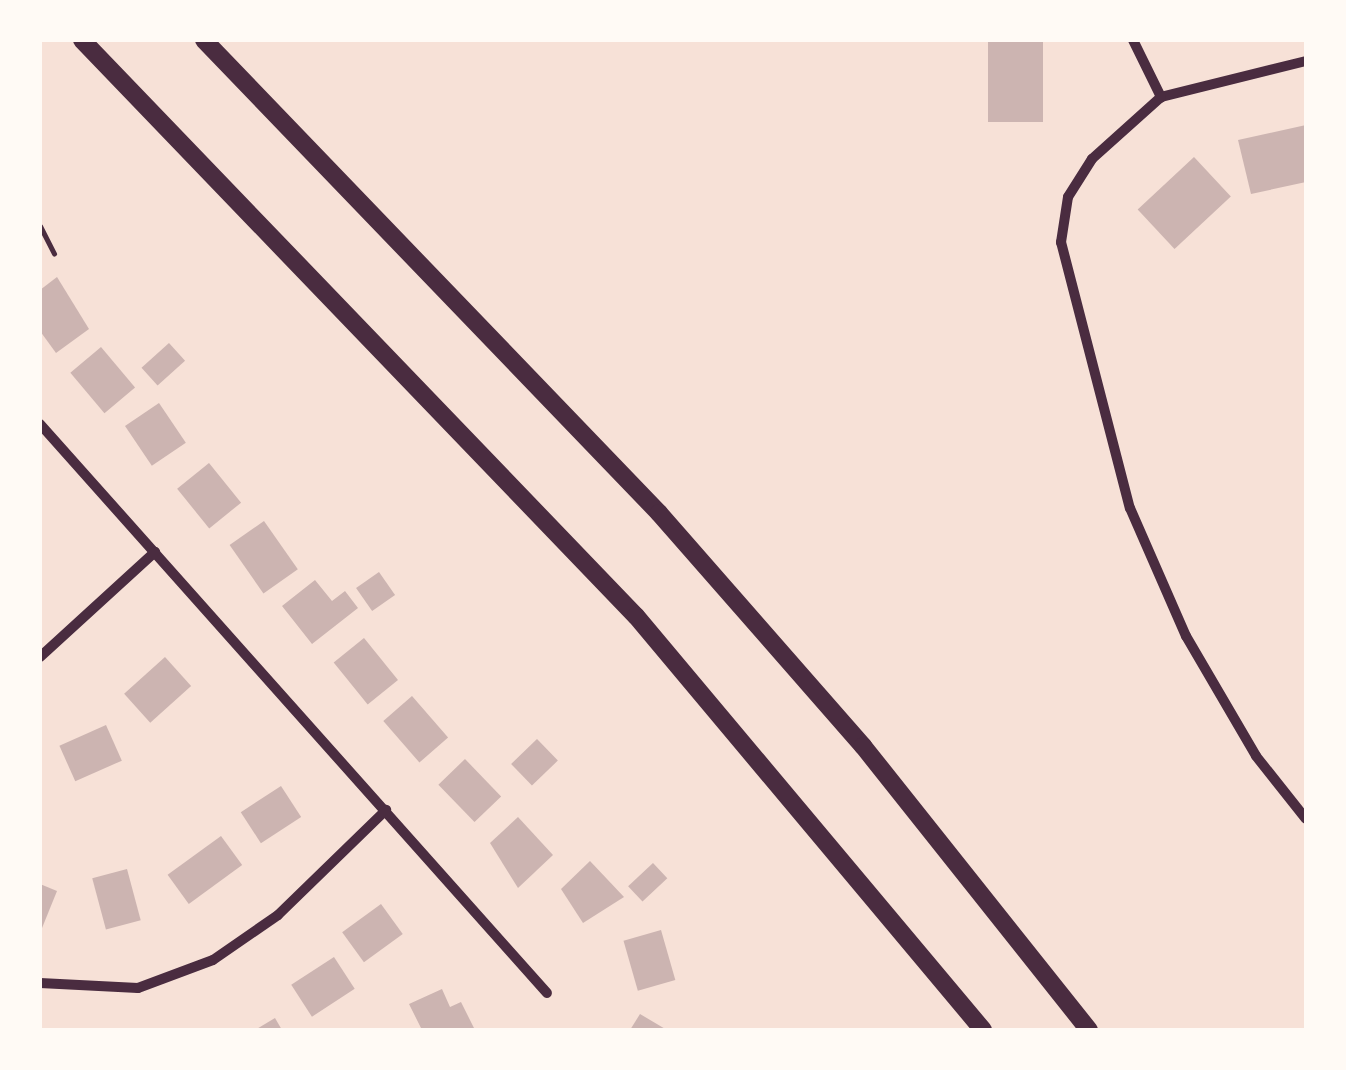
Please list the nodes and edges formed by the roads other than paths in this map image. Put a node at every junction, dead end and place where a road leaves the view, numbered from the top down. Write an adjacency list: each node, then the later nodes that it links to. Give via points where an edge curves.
1 (82, 40): 13 (highway, via 694,679)
2 (204, 40): 14 (highway, via 659,513 886,774)
3 (1132, 40): 5 (street)
4 (1306, 62): 5 (street)
5 (1161, 97): 10 (street, via 1092,159 1068,197 1061,242 1130,508 1186,636 1256,756)
6 (40, 424): 7 (street)
7 (155, 552): 8 (street); 9 (street)
8 (40, 657)
9 (386, 810): 11 (street, via 278,914 214,960 138,988); 12 (street)
10 (1306, 819)
11 (40, 984)
12 (546, 993)
13 (982, 1030)
14 (1088, 1030)

